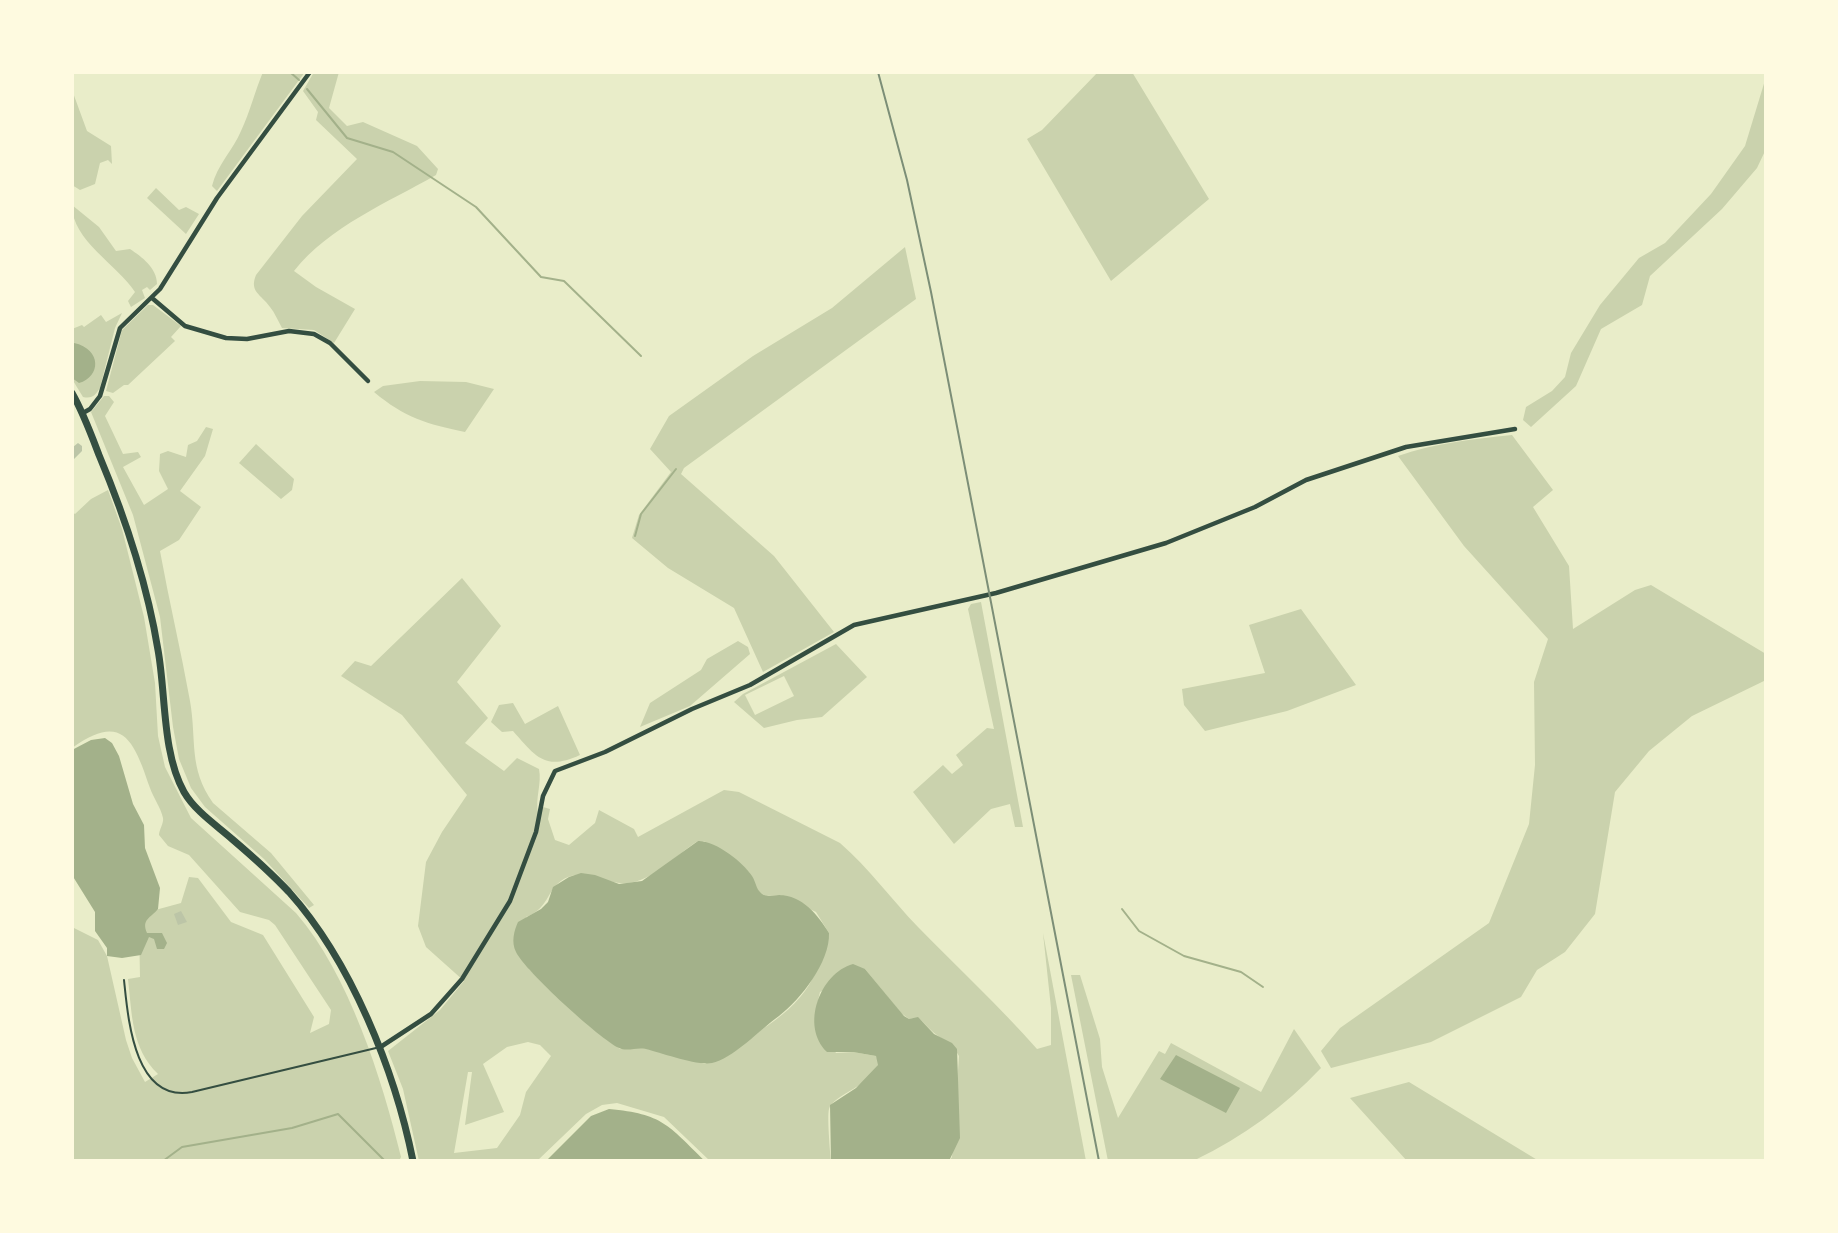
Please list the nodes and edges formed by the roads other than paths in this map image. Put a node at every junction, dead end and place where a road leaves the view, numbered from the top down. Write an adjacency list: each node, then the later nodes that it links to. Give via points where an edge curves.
1 (310, 72): 2 (street, via 217,198 183,256)
2 (152, 298): 3 (street, via 185,326 235,339 289,331 314,334 330,343); 5 (street, via 120,328 100,396 90,409)
3 (368, 381)
4 (72, 393): 5 (main road)
5 (82, 412): 8 (main road, via 129,533 141,578 158,646 174,770 181,786 203,814 267,870 316,926)
6 (1515, 429): 8 (street, via 1431,441 1335,468 1166,543 996,593 854,626 750,685 555,771 543,796 536,832 510,902 462,979 431,1014)
7 (124, 980): 8 (lane, via 134,1047 150,1075 172,1092 192,1092)
8 (379, 1048): 9 (main road, via 404,1117)
9 (413, 1161)

